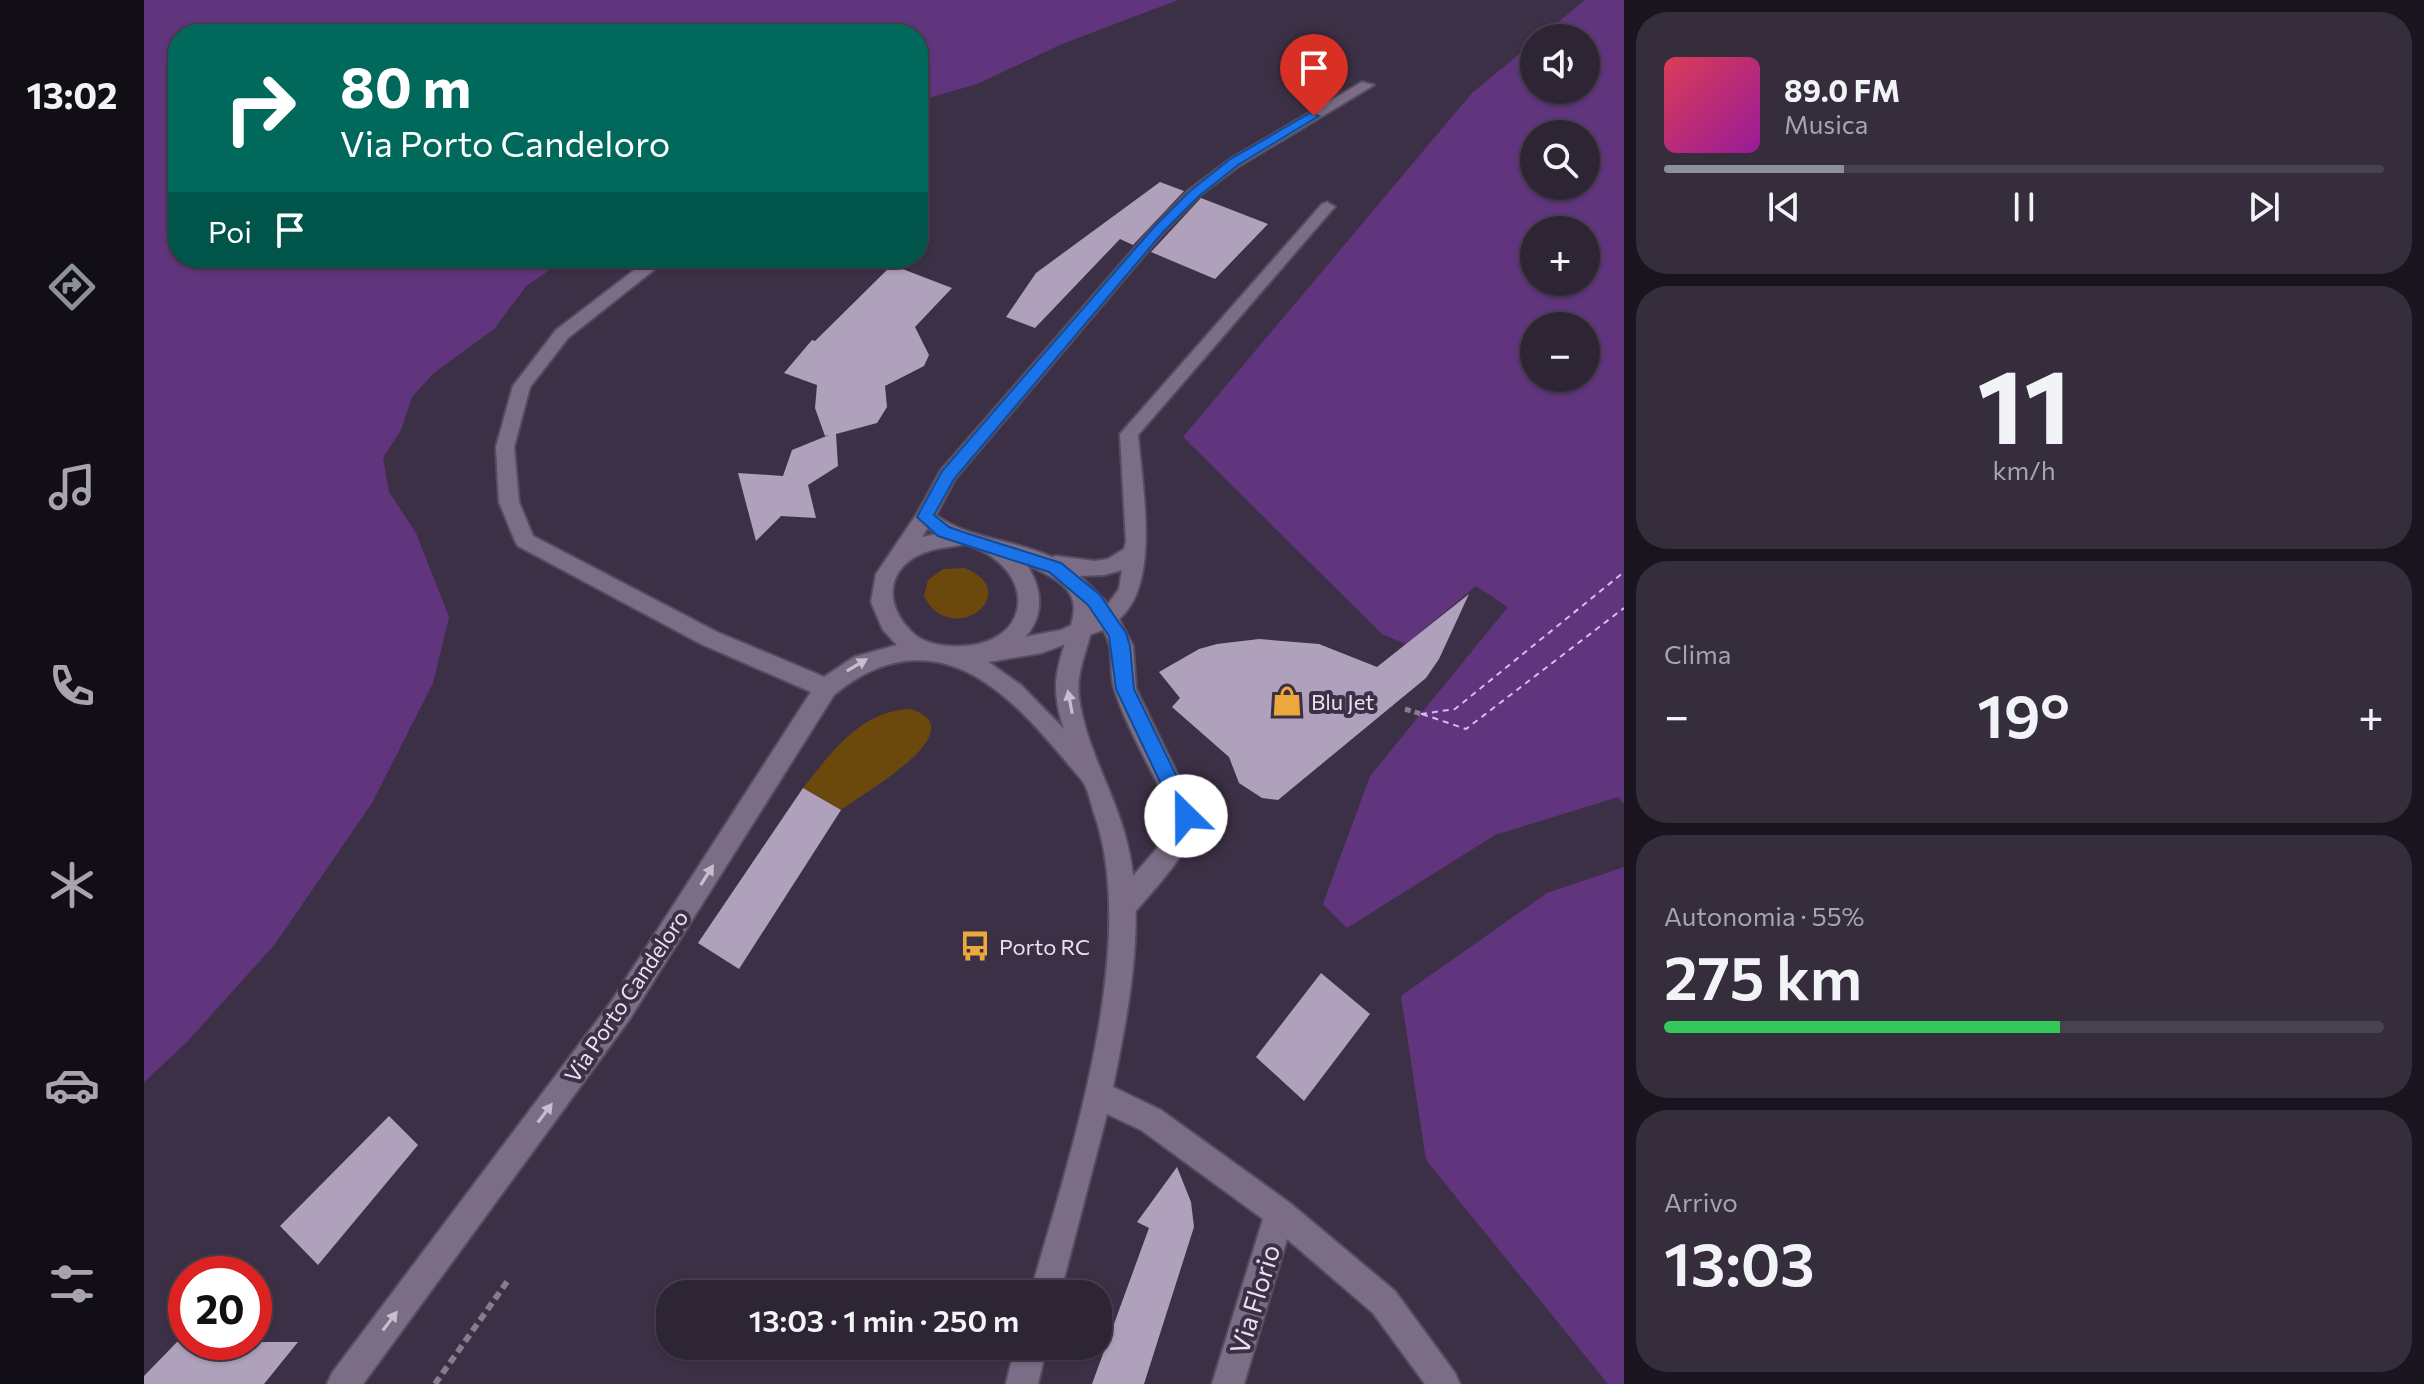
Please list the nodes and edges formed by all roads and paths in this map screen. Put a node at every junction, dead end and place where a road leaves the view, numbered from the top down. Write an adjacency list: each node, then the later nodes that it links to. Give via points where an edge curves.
1 (1367, 85): 4 (street, via 1234,163 1194,193 948,475)
2 (1327, 207): 8 (street, via 1129,434 1136,542)
3 (644, 268): 16 (street, via 562,334 522,386 505,447 509,502 525,541 709,638)
4 (925, 517): 5 (street); 7 (street)
5 (961, 538): 6 (street); 7 (street, via 938,538)
6 (983, 543): 9 (street); 14 (street, via 1019,568 1029,587 1030,609 1021,628 1004,644)
7 (899, 555): 13 (street, via 880,588 881,606 889,624)
8 (1130, 555): 9 (street, via 1114,566 1094,569); 11 (street, via 1128,593)
9 (1035, 559): 10 (street)
10 (1071, 580): 11 (street); 12 (street, via 1082,595)
11 (1107, 616): 12 (street); 20 (street, via 1122,646 1125,689 1186,816 1181,837)
12 (1083, 629): 14 (street, via 1050,644); 19 (street, one-way to 12, via 1067,683 1067,666)
13 (927, 652): 15 (street); 16 (street, Via Porto Candeloro, one-way to 13, via 869,658)
14 (981, 654): 15 (street)
15 (954, 657): 19 (street, via 999,679)
16 (826, 688): 26 (street, Via Porto Candeloro, one-way to 16, via 620,1011)
17 (1405, 709): 18 (path)
18 (1421, 714)
19 (1091, 777): 20 (street, via 1117,854)
20 (1122, 908): 21 (street)
21 (1099, 1095): 22 (street, via 1151,1120); 24 (street)
22 (1280, 1213): 29 (street, Via Florio); 30 (street, via 1384,1302)
23 (509, 1279): 27 (path)
24 (1049, 1280)
25 (1028, 1360): 28 (street)
26 (343, 1384)
27 (435, 1384)
28 (1022, 1384)
29 (1228, 1384)
30 (1444, 1384)

